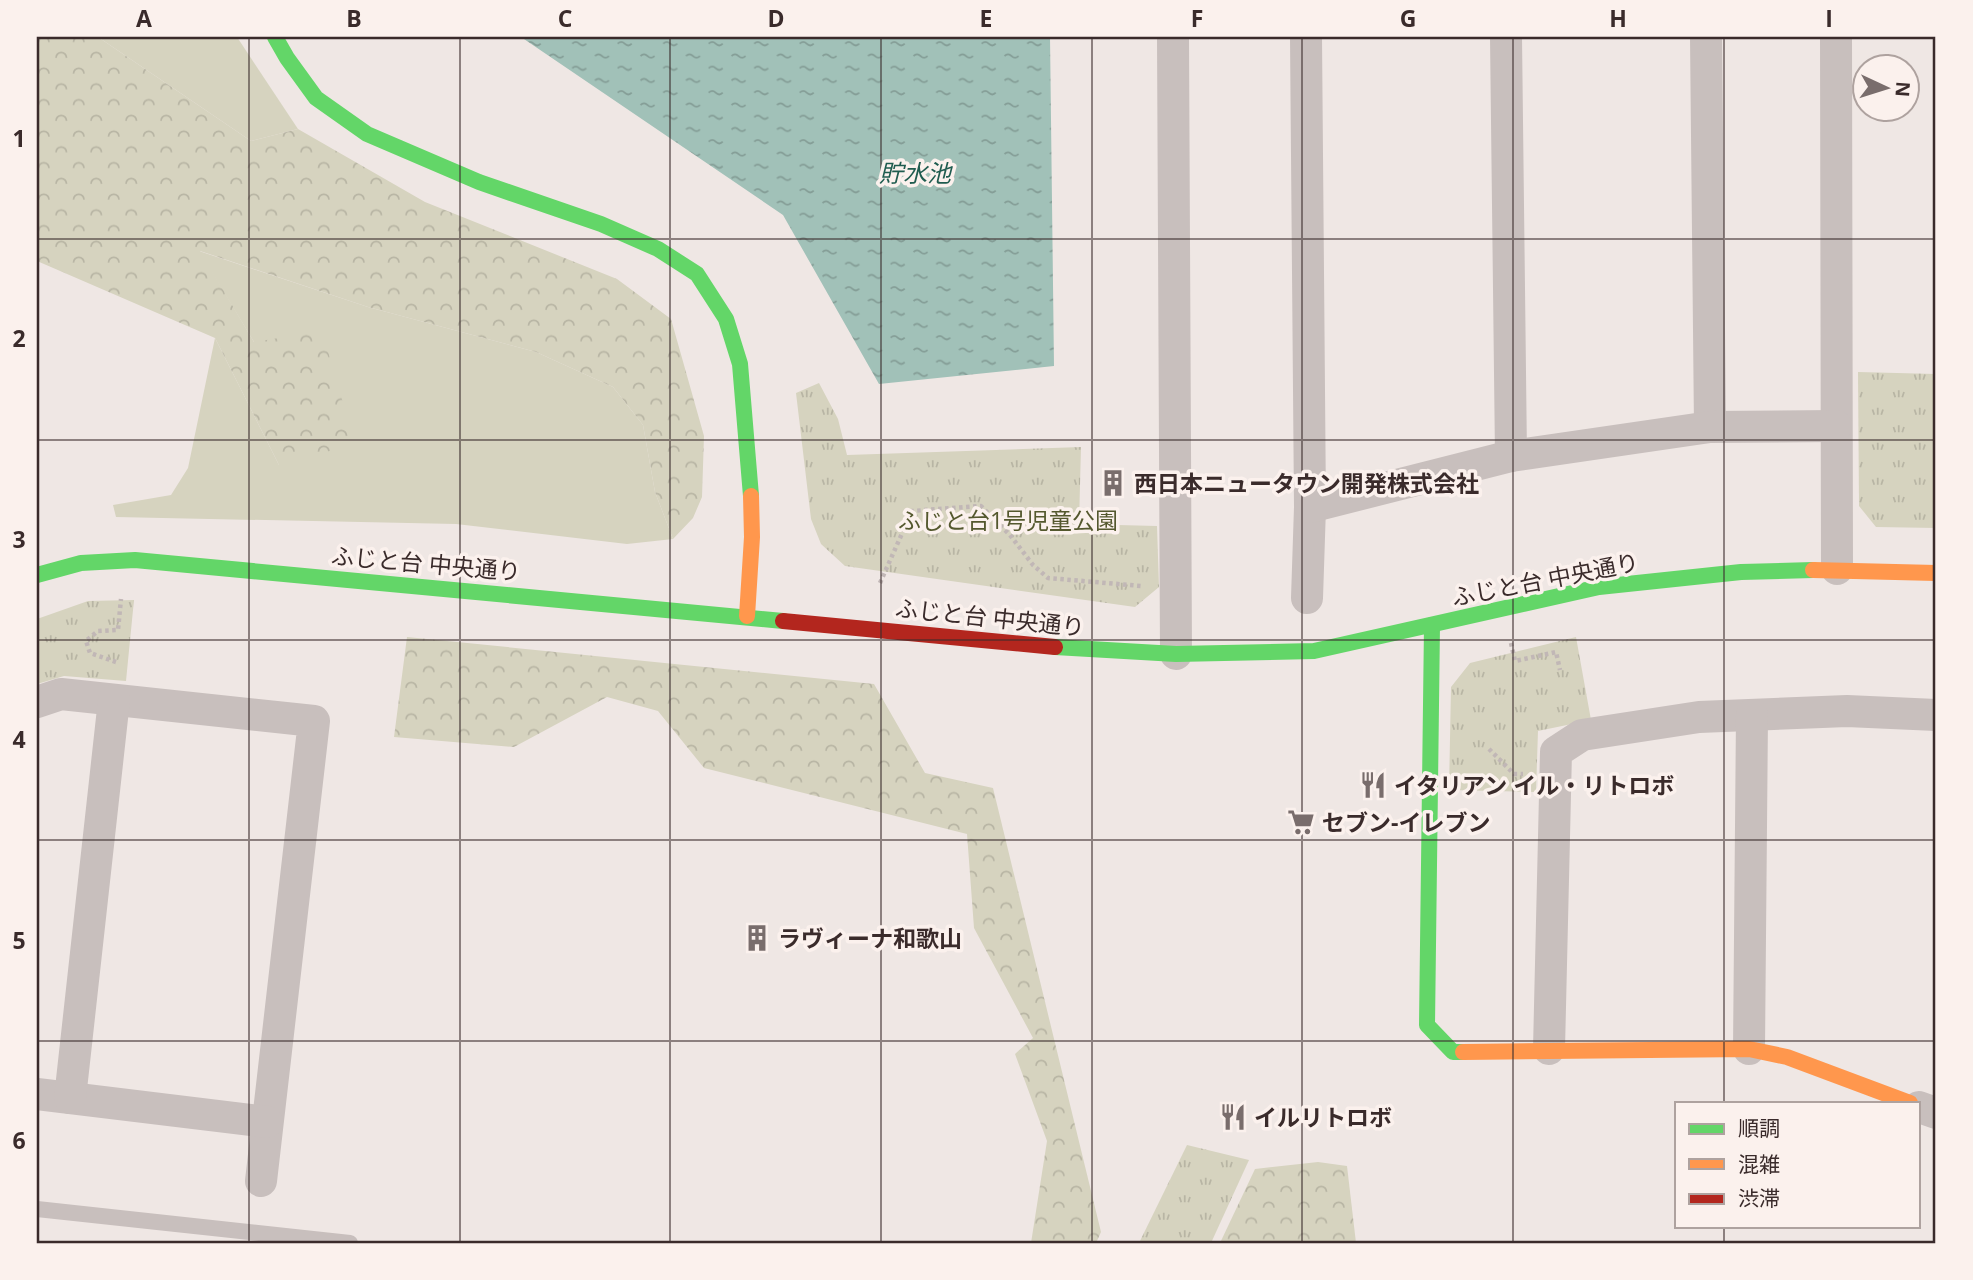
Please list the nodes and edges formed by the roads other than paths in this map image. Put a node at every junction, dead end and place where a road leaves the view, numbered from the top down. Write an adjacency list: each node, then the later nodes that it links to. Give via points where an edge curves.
1 (275, 37): 15 (street, via 316,98 367,134 479,182 601,224 658,249 697,274 726,319 740,364 751,480)
2 (1173, 37): 17 (street)
3 (1306, 37): 10 (street)
4 (1506, 37): 9 (street)
5 (1706, 37): 8 (street)
6 (1836, 37): 7 (street)
7 (1836, 426): 8 (street); 11 (street)
8 (1710, 427): 9 (street)
9 (1511, 456): 10 (street)
10 (1310, 507): 14 (street)
11 (1837, 569): 12 (street, ふじと台 中央通り); 16 (street, ふじと台 中央通り, via 1741,572 1599,587)
12 (1936, 573)
13 (37, 576): 15 (street, ふじと台 中央通り, via 81,564 135,559)
14 (1307, 598)
15 (747, 616): 17 (street, ふじと台 中央通り, via 1074,649)
16 (1432, 625): 17 (street, ふじと台 中央通り, via 1314,651); 22 (street, via 1427,1025 1453,1052)
17 (1176, 654)
18 (114, 700): 19 (street, via 61,694); 25 (street); 27 (street, via 314,721)
19 (37, 702)
20 (1752, 715): 21 (street, via 1847,711); 22 (street, via 1699,717 1582,735 1556,752); 23 (street)
21 (1936, 715)
22 (1549, 1049): 23 (street)
23 (1749, 1049): 26 (street, via 1787,1057)
24 (37, 1094): 25 (street)
25 (70, 1098): 27 (street)
26 (1907, 1102)
27 (267, 1122): 28 (street)
28 (261, 1181)
29 (37, 1209): 30 (lane)
30 (351, 1243)

